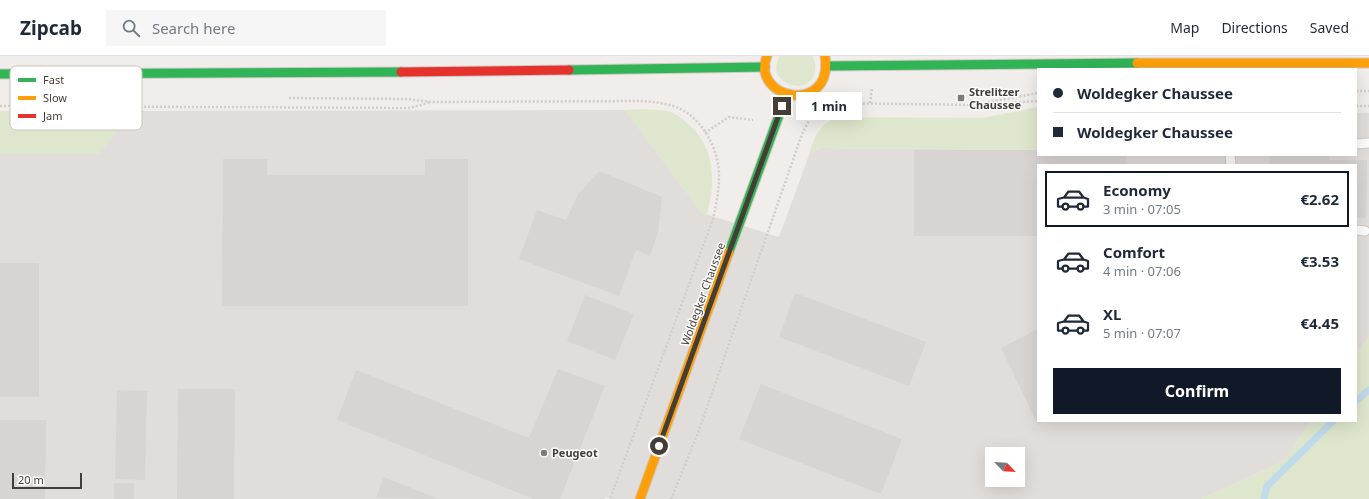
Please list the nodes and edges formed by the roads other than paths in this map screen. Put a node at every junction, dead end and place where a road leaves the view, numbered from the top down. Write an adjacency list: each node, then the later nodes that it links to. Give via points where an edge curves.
1 (767, 56): 6 (main road)
2 (825, 56): 5 (main road)
3 (1194, 62): 4 (main road); 5 (main road)
4 (1369, 63)
5 (826, 66): 10 (main road, via 823,80 814,91 800,97)
6 (765, 67): 9 (main road); 10 (main road, via 773,87)
7 (0, 74): 8 (main road)
8 (10, 74)
9 (142, 74)
10 (786, 96): 13 (main road, Woldegker Chaussee)
11 (1369, 142): 12 (lane)
12 (1357, 144)
13 (640, 499)

